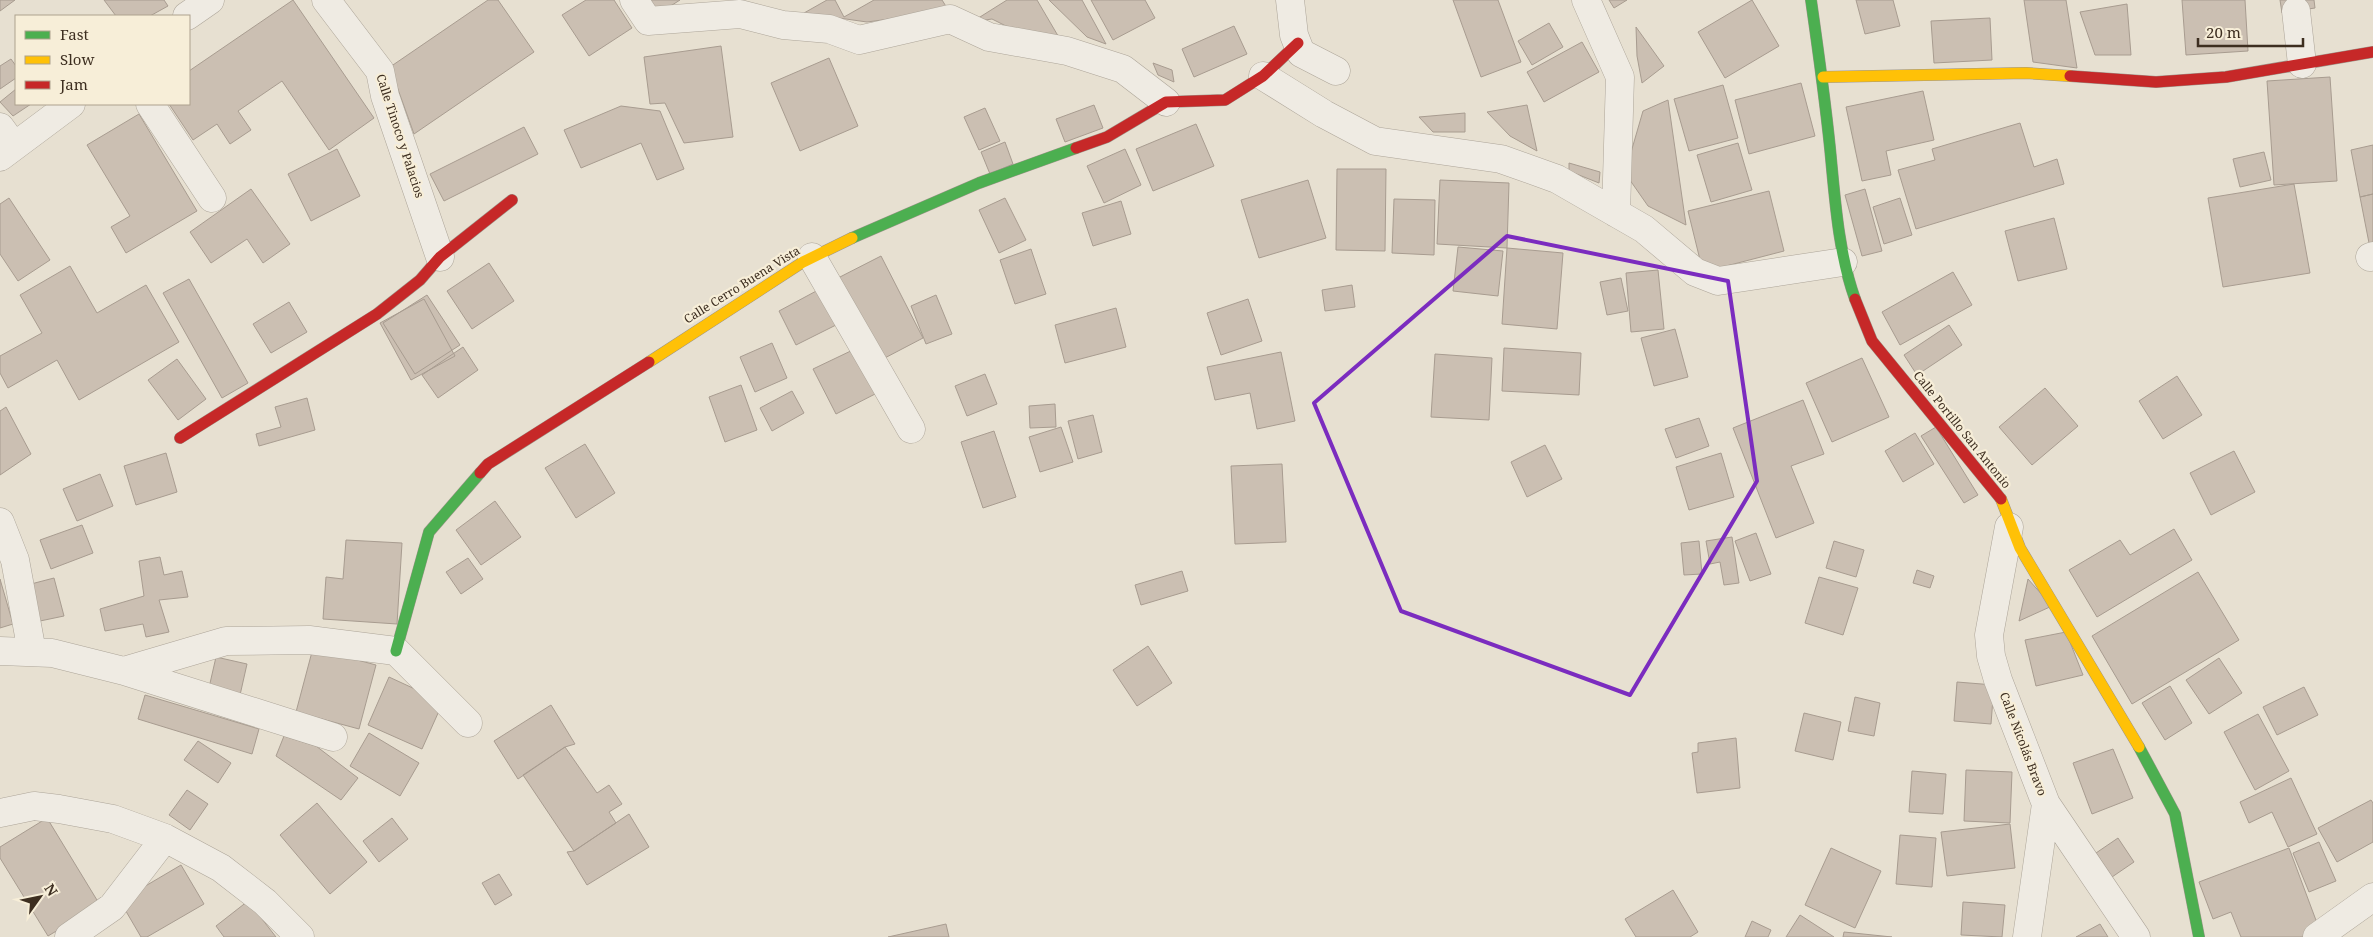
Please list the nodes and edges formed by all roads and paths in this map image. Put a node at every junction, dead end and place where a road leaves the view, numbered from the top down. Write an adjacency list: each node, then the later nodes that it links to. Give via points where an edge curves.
1 (210, 0): 8 (street)
2 (326, 0): 23 (street, Calle Tinoco y Palacios, via 380,71 385,96)
3 (634, 0): 15 (street, via 648,22 740,14 783,24 829,29 859,40 950,19 989,37 1066,51 1124,69)
4 (1290, 0): 9 (street)
5 (1586, 0): 21 (street, via 1620,77)
6 (1811, 0): 14 (street, Calle Portillo San Antonio)
7 (2296, 11): 11 (street)
8 (188, 15)
9 (1298, 43): 12 (street, via 1301,53); 13 (street, Calle Cerro Buena Vista)
10 (2373, 52): 11 (street)
11 (2302, 64): 14 (street, via 2226,77 2156,82 2026,73)
12 (1336, 71)
13 (1263, 76): 15 (street, Calle Cerro Buena Vista, via 1225,100); 21 (street, via 1375,141 1501,159 1557,180)
14 (1823, 77): 24 (street, Calle Portillo San Antonio)
15 (1166, 102): 22 (street, Calle Cerro Buena Vista, via 1108,137 979,183)
16 (68, 105): 18 (street)
17 (151, 105): 19 (street)
18 (4, 143)
19 (212, 198)
20 (512, 200): 23 (street)
21 (1616, 213): 24 (street, via 1644,229 1695,272 1718,281)
22 (812, 257): 25 (street); 29 (street, Calle Cerro Buena Vista, via 488,464 429,532)
23 (440, 258): 26 (street, via 420,280 377,314)
24 (1843, 262): 28 (street, Calle Portillo San Antonio, via 1859,314 1872,341 1998,494 2006,510)
25 (911, 429)
26 (180, 438)
27 (0, 522): 31 (street, via 15,560)
28 (2009, 527): 35 (street, Calle Nicolás Bravo, via 1989,635 1991,656); 43 (street, Calle Portillo San Antonio, via 2175,814)
29 (396, 650): 32 (street, via 309,640 226,641); 33 (street)
30 (0, 652): 31 (street)
31 (32, 652): 32 (street, via 52,653)
32 (124, 671): 34 (street)
33 (468, 723)
34 (333, 737)
35 (2046, 804): 41 (street); 42 (street, Calle Nicolás Bravo)
36 (0, 813): 37 (street, via 34,806 59,809 113,819)
37 (165, 838): 39 (street, via 112,906); 40 (street, via 222,868 265,902)
38 (2373, 897): 44 (street)
39 (69, 937)
40 (300, 937)
41 (2027, 937)
42 (2136, 937)
43 (2199, 937)
44 (2317, 937)

